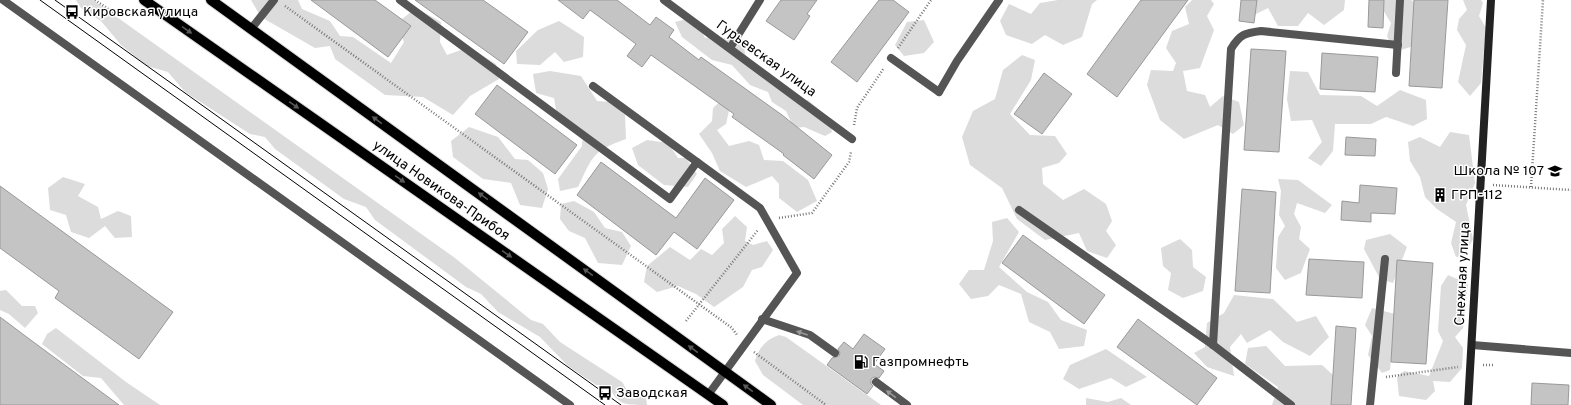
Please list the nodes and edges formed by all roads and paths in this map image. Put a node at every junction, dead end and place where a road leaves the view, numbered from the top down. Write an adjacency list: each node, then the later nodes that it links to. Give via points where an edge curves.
1 (3, 0): 44 (street)
2 (95, 0): 15 (path)
3 (144, 0): 43 (main road, улица Новикова-Прибоя, one-way to 43)
4 (211, 0): 16 (main road, улица Новикова-Прибоя)
5 (274, 0): 16 (street)
6 (400, 0): 23 (street, via 670,199)
7 (664, 0): 18 (street, Гурьевская улица)
8 (760, 0): 18 (street)
9 (931, 0): 19 (path)
10 (999, 0): 19 (street, via 939,92)
11 (1400, 0): 17 (street)
12 (1491, 0): 24 (street, Снежная улица)
13 (1543, 0): 25 (path)
14 (283, 5): 30 (path)
15 (117, 15)
16 (251, 29): 40 (main road, улица Новикова-Прибоя, one-way to 16)
17 (1398, 45): 20 (street); 34 (street, via 1261,31 1244,34 1231,49)
18 (730, 48): 22 (street, Гурьевская улица)
19 (892, 58): 22 (path, via 857,108)
20 (1396, 73)
21 (592, 86): 23 (street)
22 (852, 139): 28 (path, via 849,162 812,213)
23 (697, 162): 28 (street, via 760,208)
24 (1481, 184): 25 (path); 35 (street, Снежная улица)
25 (1531, 187): 26 (path)
26 (1571, 190)
27 (1019, 210): 34 (street)
28 (766, 219): 30 (path); 31 (street, via 797,273)
29 (1385, 259): 41 (street)
30 (699, 305): 32 (path); 33 (path, via 732,328)
31 (762, 319): 33 (street); 36 (street, one-way to 31, via 810,335)
32 (686, 321)
33 (744, 345): 40 (street); 47 (path)
34 (1213, 345): 49 (street)
35 (1472, 345): 37 (street); 38 (street, Снежная улица)
36 (835, 353)
37 (1571, 353)
38 (1471, 365): 39 (path); 41 (path); 51 (street, Снежная улица)
39 (1495, 365)
40 (725, 372): 43 (street); 46 (main road, улица Новикова-Прибоя, one-way to 40)
41 (1373, 378): 50 (street)
42 (876, 382): 48 (street, one-way to 42)
43 (708, 395): 45 (main road, улица Новикова-Прибоя)
44 (570, 405)
45 (723, 405)
46 (771, 405)
47 (826, 405)
48 (907, 405)
49 (1292, 405)
50 (1370, 405)
51 (1468, 405)

